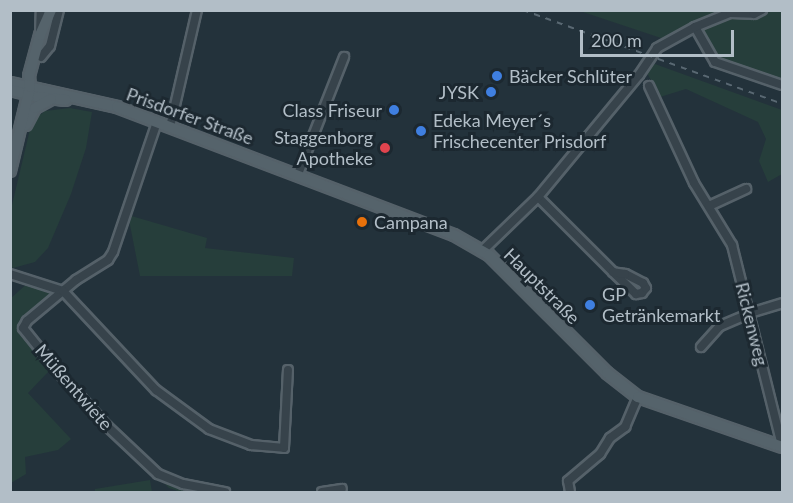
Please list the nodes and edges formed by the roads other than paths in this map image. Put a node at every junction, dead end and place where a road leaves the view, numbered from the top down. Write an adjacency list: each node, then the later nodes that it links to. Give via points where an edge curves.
1 (41, 10): 7 (street)
2 (51, 10): 7 (main road); 8 (main road)
3 (59, 10): 8 (street, via 50,46)
4 (197, 10): 18 (street)
5 (762, 10): 6 (street, via 730,14)
6 (695, 27): 11 (street, via 715,62); 24 (street, via 657,48)
7 (40, 35): 14 (main road)
8 (41, 57): 14 (main road, via 37,78)
9 (344, 57): 22 (street)
10 (10, 83): 14 (main road, Prisdorfer Straße)
11 (783, 85)
12 (649, 86): 25 (street, Rickenweg, via 694,183)
13 (10, 90): 14 (main road, Prisdorfer Straße)
14 (29, 91): 15 (main road, Prisdorfer Straße); 16 (main road, Prisdorfer Straße); 19 (main road)
15 (51, 99): 16 (main road, Prisdorfer Straße); 19 (main road, via 30,114)
16 (100, 102): 17 (main road, Prisdorfer Straße)
17 (157, 122): 18 (main road, Prisdorfer Straße); 29 (street, Müßentwiete, via 113,252 100,266)
18 (170, 127): 20 (main road, Prisdorfer Straße)
19 (14, 153): 21 (main road)
20 (268, 162): 22 (main road, Hauptstraße)
21 (10, 171)
22 (298, 174): 26 (main road, Hauptstraße, via 439,228)
23 (746, 189): 25 (street)
24 (538, 197): 26 (street); 27 (street)
25 (709, 206): 31 (street, Rickenweg, via 732,245)
26 (482, 250): 34 (main road, Hauptstraße, via 604,370)
27 (613, 272)
28 (10, 274): 29 (street)
29 (63, 291): 33 (street, via 156,390 209,429 251,445 284,448); 37 (street, Müßentwiete, via 23,325 25,331 106,426 158,474 183,484)
30 (783, 303): 31 (street)
31 (750, 313): 32 (street, via 720,326); 35 (street, Rickenweg)
32 (701, 347)
33 (288, 370)
34 (638, 397): 35 (main road, Hauptstraße); 39 (street, via 625,427 568,482)
35 (783, 446)
36 (342, 489): 38 (street)
37 (225, 492)
38 (322, 492)
39 (570, 492)

